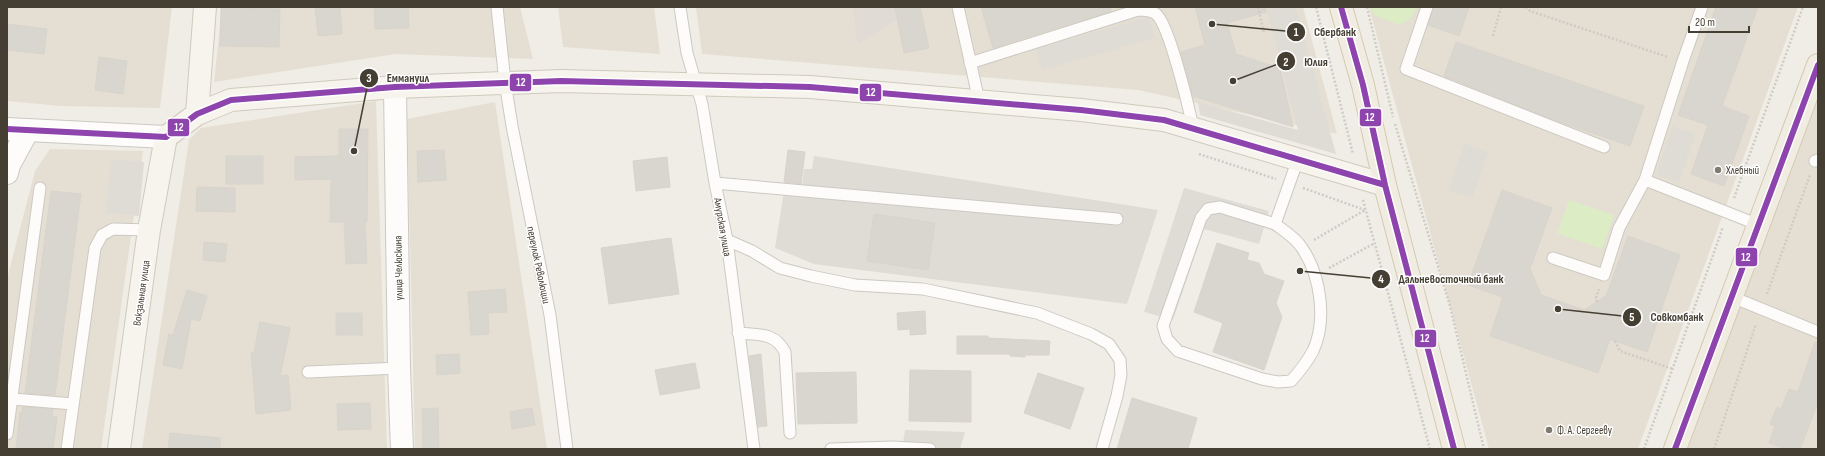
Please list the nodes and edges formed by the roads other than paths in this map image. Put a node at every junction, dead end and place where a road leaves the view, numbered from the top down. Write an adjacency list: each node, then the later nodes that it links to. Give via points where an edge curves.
1 (205, 7): 14 (main road)
2 (497, 7): 10 (lane, переулок Революции)
3 (680, 7): 11 (lane, Амурская улица, via 687,53)
4 (958, 7): 8 (lane)
5 (1341, 7): 24 (main road, via 1363,85)
6 (1428, 7): 19 (lane, via 1406,69)
7 (1702, 7): 22 (lane, via 1682,61)
8 (970, 63): 13 (lane); 15 (lane, via 1138,10 1149,10 1157,14 1170,41)
9 (1818, 65): 28 (main road)
10 (505, 82): 11 (main road); 12 (main road); 44 (lane, переулок Революции, via 550,315)
11 (697, 84): 13 (main road, via 810,87); 23 (lane, Амурская улица)
12 (395, 87): 14 (main road, via 231,100); 35 (street, улица Челюскина)
13 (979, 101): 15 (main road, via 1104,112 1164,120)
14 (197, 114): 18 (main road)
15 (1194, 128): 20 (main road)
16 (7, 129): 17 (street)
17 (28, 130): 18 (street); 21 (street)
18 (166, 137): 29 (main road, Вокзальная улица)
19 (1604, 147)
20 (1298, 159): 24 (main road); 27 (lane)
21 (7, 173)
22 (1645, 180): 28 (lane); 31 (lane, via 1619,228 1604,275)
23 (715, 183): 26 (lane); 30 (lane, Амурская улица)
24 (1385, 185): 49 (main road)
25 (40, 188): 37 (lane)
26 (1117, 219)
27 (1275, 224): 27 (lane, via 1220,207 1208,209 1202,218 1163,326 1167,339 1178,351 1278,382 1291,381 1304,366 1313,350 1321,318 1314,276 1302,247)
28 (1759, 225): 32 (main road)
29 (150, 230): 38 (lane, via 113,229 102,234 95,248); 42 (main road, Вокзальная улица)
30 (727, 240): 34 (lane, Амурская улица); 48 (lane, via 780,268 855,285 931,291 1037,313 1091,334 1109,344 1120,360 1121,375)
31 (1553, 258)
32 (1732, 297): 33 (lane); 50 (main road)
33 (1818, 332)
34 (738, 333): 39 (lane, via 773,337 781,343 786,352); 45 (lane, Амурская улица)
35 (399, 368): 36 (lane); 43 (street, улица Челюскина)
36 (308, 372)
37 (13, 399): 38 (lane); 40 (lane)
38 (73, 404): 41 (lane)
39 (790, 433)
40 (7, 434)
41 (67, 449)
42 (119, 449)
43 (402, 449)
44 (567, 449)
45 (754, 449)
46 (831, 449): 47 (lane, via 892,446)
47 (930, 449)
48 (1102, 449)
49 (1454, 449)
50 (1675, 449)

